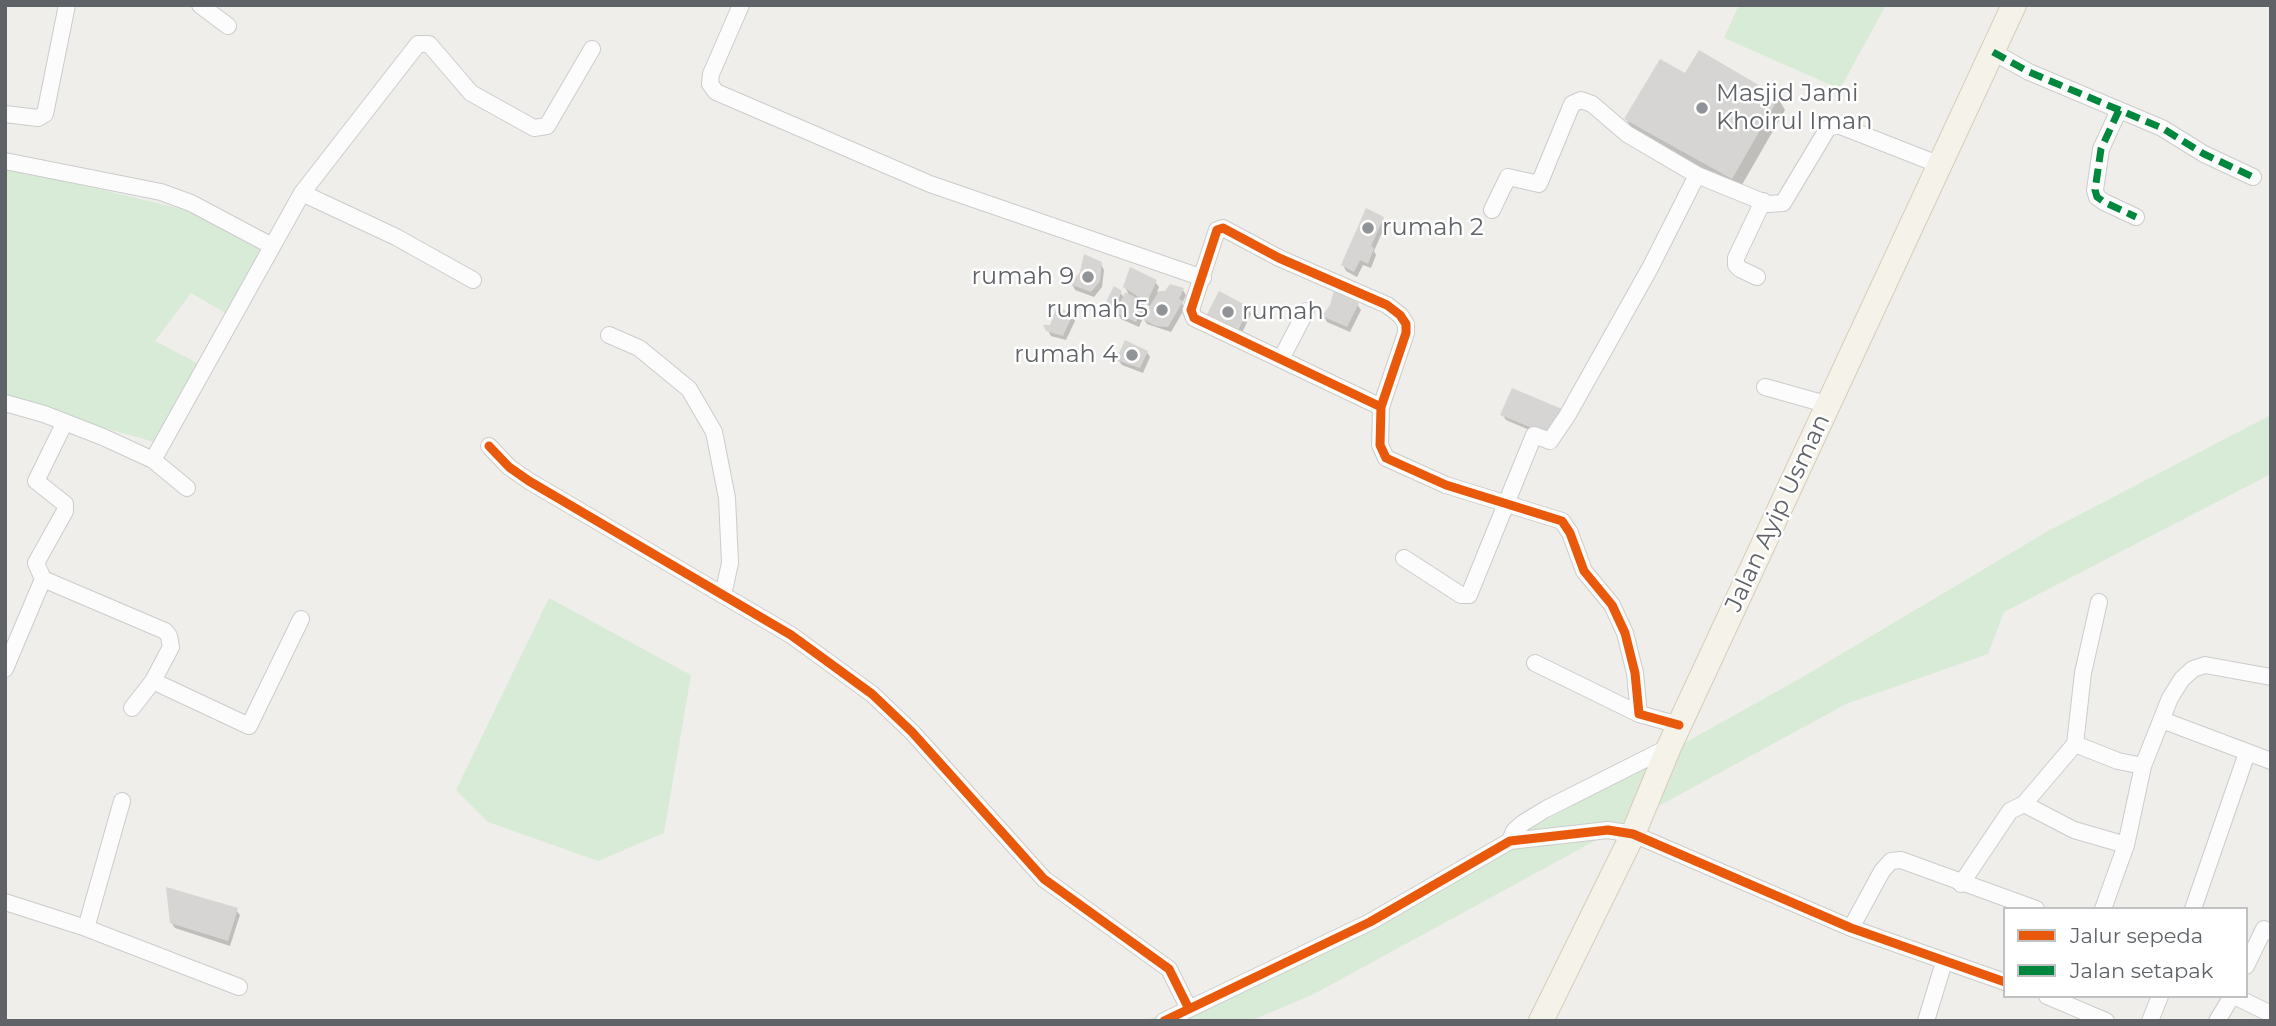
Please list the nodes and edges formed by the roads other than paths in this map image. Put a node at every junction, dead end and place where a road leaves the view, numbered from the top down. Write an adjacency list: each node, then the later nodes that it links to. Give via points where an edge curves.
1 (67, 5): 9 (street, via 45,114 38,118)
2 (200, 5): 5 (street)
3 (741, 5): 20 (street, via 711,74 710,84 716,92 930,184)
4 (2014, 5): 7 (main road, Jalan Ayip Usman)
5 (228, 26)
6 (592, 49): 14 (street, via 547,126 534,128 471,93 429,44 418,44)
7 (1993, 52): 8 (street); 11 (main road, Jalan Ayip Usman)
8 (2119, 110): 13 (street); 17 (street, via 2101,149 2095,190 2104,202)
9 (5, 114)
10 (5, 161): 18 (street, via 161,192)
11 (1940, 164): 15 (street, via 1838,125 1828,128 1783,203); 27 (main road, Jalan Ayip Usman)
12 (1697, 175): 15 (street); 16 (street, via 1627,134 1581,100 1572,104 1539,184 1508,177); 33 (street, via 1598,363 1550,441 1534,435)
13 (2253, 177)
14 (302, 193): 18 (street); 21 (street, via 396,237)
15 (1763, 201): 19 (street, via 1736,258 1740,269)
16 (1492, 209)
17 (2136, 217)
18 (272, 246): 31 (street)
19 (1757, 277)
20 (1203, 278): 24 (street, via 1191,310 1194,318); 28 (street, via 1217,230 1223,228 1279,258 1387,304 1406,324 1406,333)
21 (472, 280)
22 (1307, 311): 24 (street)
23 (609, 335): 36 (street, via 639,348 689,389 714,432 728,511 730,563)
24 (1281, 359): 28 (street)
25 (1766, 387): 27 (street)
26 (5, 403): 29 (street)
27 (1829, 405): 46 (main road, Jalan Ayip Usman)
28 (1381, 407): 33 (street, via 1380,444 1386,458 1446,485)
29 (65, 422): 31 (street); 35 (street, via 36,481 66,507 35,566)
30 (489, 446): 36 (street, via 529,481)
31 (153, 460): 32 (street)
32 (187, 488)
33 (1506, 502): 34 (street, via 1469,595 1461,595); 44 (street, via 1562,521 1570,533 1584,571 1612,605 1625,633)
34 (1404, 558)
35 (43, 579): 40 (street); 42 (street, via 165,631 171,647)
36 (723, 595): 73 (street, via 791,635 892,711 1044,879 1169,969)
37 (2099, 602): 47 (street, via 2083,673)
38 (301, 619): 42 (street, via 249,726)
39 (1535, 663): 44 (street)
40 (5, 669)
41 (2271, 677): 45 (street, via 2199,666 2182,679)
42 (153, 681): 43 (street)
43 (132, 708)
44 (1639, 714): 46 (street)
45 (2162, 720): 48 (street); 50 (street)
46 (1674, 736): 53 (main road, Jalan Ayip Usman); 54 (street, via 1546,808 1514,831)
47 (2075, 744): 50 (street); 52 (street)
48 (2247, 752): 49 (street); 60 (street)
49 (2271, 761)
50 (2143, 766): 55 (street)
51 (122, 801): 62 (street)
52 (2024, 804): 55 (street, via 2074,830); 56 (street, via 2010,811)
53 (1633, 834): 54 (street, via 1608,830); 63 (street); 76 (main road, Jalan Ayip Usman)
54 (1510, 841): 73 (street, via 1370,922)
55 (2126, 845): 59 (street)
56 (1961, 884): 58 (street); 63 (street, via 1901,860 1891,862)
57 (5, 902): 62 (street)
58 (2030, 907)
59 (2104, 907)
60 (2194, 907)
61 (2271, 914): 64 (street)
62 (86, 928): 68 (street)
63 (1851, 928): 65 (street)
64 (2267, 931): 66 (street)
65 (1944, 962): 67 (street); 77 (street)
66 (2248, 963)
67 (2003, 981)
68 (239, 987)
69 (2159, 998): 79 (street)
70 (2232, 998): 80 (street)
71 (2237, 998): 74 (street)
72 (2064, 999): 78 (street)
73 (1189, 1009): 75 (street)
74 (2271, 1014)
75 (1164, 1021)
76 (1541, 1021)
77 (1926, 1021)
78 (2106, 1021)
79 (2150, 1021)
80 (2217, 1021)

